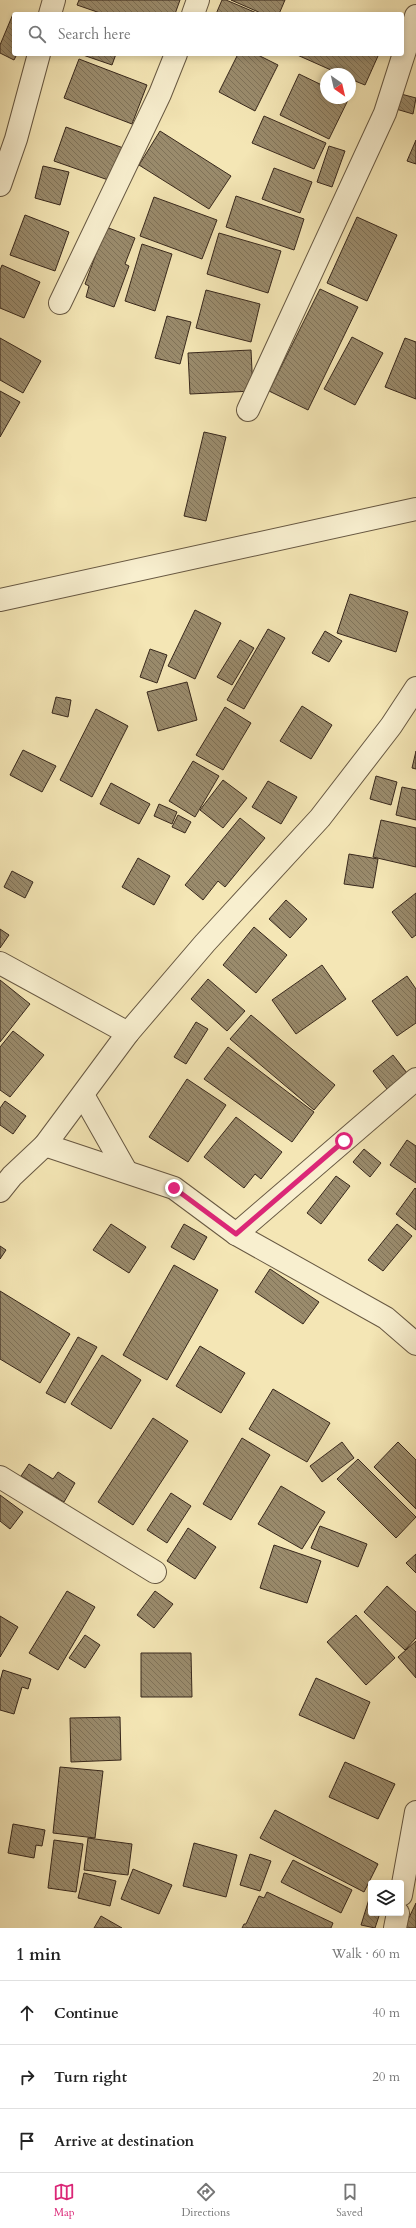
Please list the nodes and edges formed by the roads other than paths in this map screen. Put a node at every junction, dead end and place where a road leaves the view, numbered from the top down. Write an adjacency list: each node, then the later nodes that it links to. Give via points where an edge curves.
1 (54, 0): 3 (street)
2 (198, 0): 4 (street)
3 (51, 12)
4 (194, 12)
5 (416, 16): 6 (street)
6 (404, 54)
7 (38, 56): 10 (street, via 16,139)
8 (175, 56): 11 (street, via 160,94)
9 (403, 56): 12 (street, via 385,113)
10 (0, 185)
11 (60, 303)
12 (248, 410)
13 (416, 509): 14 (street)
14 (0, 600)
15 (416, 688): 17 (street, via 391,726 320,818 205,943)
16 (0, 963): 17 (street)
17 (128, 1033): 19 (street)
18 (416, 1079): 23 (street)
19 (83, 1095): 20 (street); 21 (street)
20 (45, 1145): 21 (street); 22 (street)
21 (126, 1171): 23 (street, via 174,1188)
22 (0, 1191)
23 (236, 1234): 24 (street, via 386,1318)
24 (416, 1344)
25 (0, 1477): 26 (street)
26 (155, 1572)
27 (416, 1812): 28 (street)
28 (404, 1880)
29 (397, 1916): 30 (street)
30 (395, 1928)

